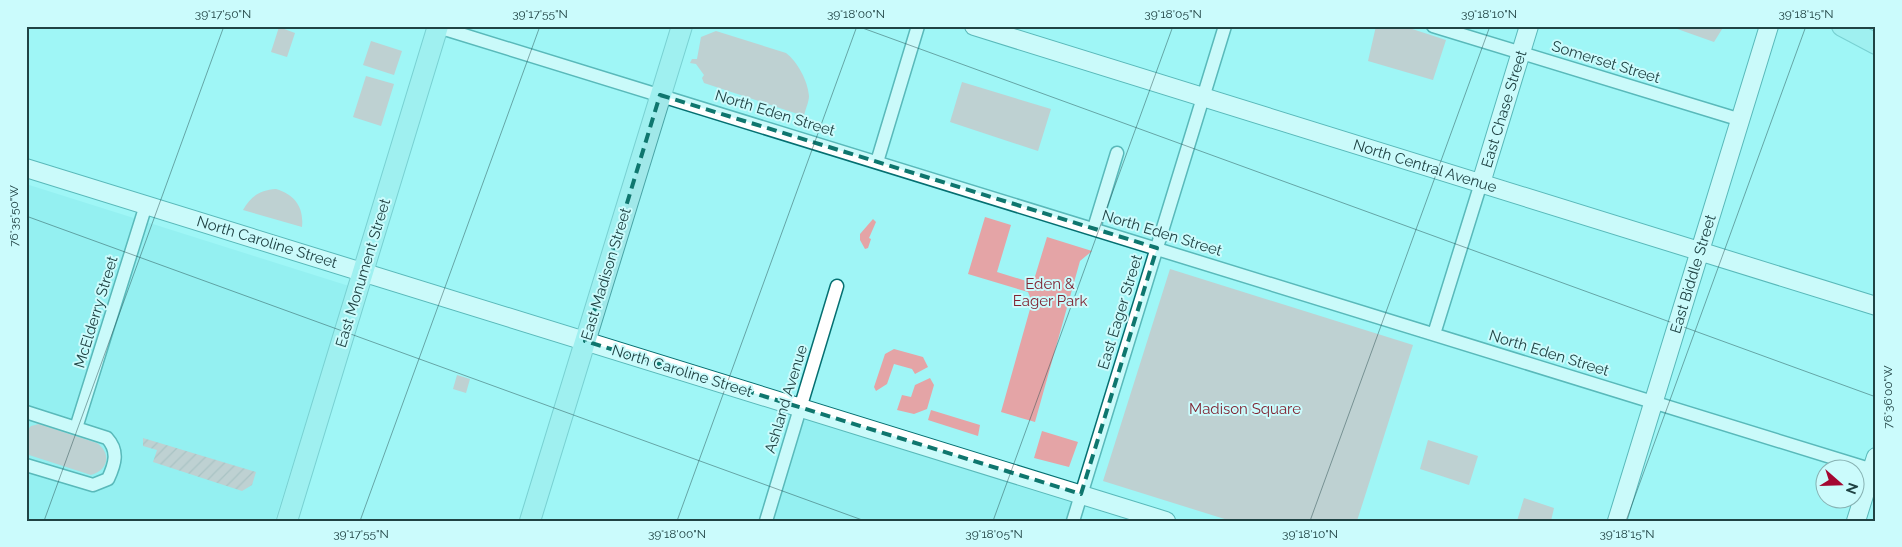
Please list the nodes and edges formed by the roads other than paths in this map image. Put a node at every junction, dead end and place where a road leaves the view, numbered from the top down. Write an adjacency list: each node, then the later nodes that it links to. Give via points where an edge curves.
1 (682, 26): 12 (main road, East Madison Street)
2 (918, 26): 16 (street)
3 (974, 26): 13 (street, North Central Avenue)
4 (1225, 26): 13 (street, East Eager Street)
5 (1433, 26): 11 (street, Somerset Street)
6 (1529, 26): 11 (street, East Chase Street)
7 (1769, 26): 14 (street, East Biddle Street)
8 (1842, 26): 10 (main road)
9 (438, 27): 12 (street, North Eden Street); 23 (main road, East Monument Street)
10 (1876, 44)
11 (1521, 53): 14 (street, Somerset Street); 18 (street, East Chase Street)
12 (660, 95): 16 (street, North Eden Street); 27 (main road, East Madison Street)
13 (1203, 97): 18 (street, North Central Avenue); 21 (street, East Eager Street)
14 (1741, 120): 22 (street, East Biddle Street)
15 (1117, 153): 20 (street)
16 (877, 162): 20 (street, North Eden Street)
17 (26, 168): 19 (street, North Caroline Street)
18 (1481, 184): 22 (street, North Central Avenue); 26 (street, East Chase Street)
19 (146, 205): 23 (street, North Caroline Street); 31 (street, McElderry Street)
20 (1094, 228): 21 (street, North Eden Street)
21 (1157, 248): 26 (street, North Eden Street); 34 (street, East Eager Street)
22 (1700, 252): 25 (street, North Central Avenue); 28 (street, East Biddle Street)
23 (363, 272): 27 (street, North Caroline Street); 35 (main road, East Monument Street)
24 (837, 286): 29 (street, Ashland Avenue)
25 (1876, 306)
26 (1434, 334): 28 (street, North Eden Street)
27 (585, 341): 29 (street, North Caroline Street); 36 (main road, East Madison Street)
28 (1654, 402): 33 (street, North Eden Street); 40 (street, East Biddle Street)
29 (800, 407): 34 (street, North Caroline Street); 37 (street, Ashland Avenue)
30 (26, 412): 31 (street)
31 (76, 428): 32 (street, via 107,438 114,446 115,457 108,479 93,485)
32 (26, 465)
33 (1874, 466): 41 (street)
34 (1081, 494): 38 (street, East Eager Street); 39 (street, North Caroline Street)
35 (287, 521)
36 (530, 521)
37 (766, 521)
38 (1073, 521)
39 (1166, 521)
40 (1617, 521)
41 (1856, 521)

